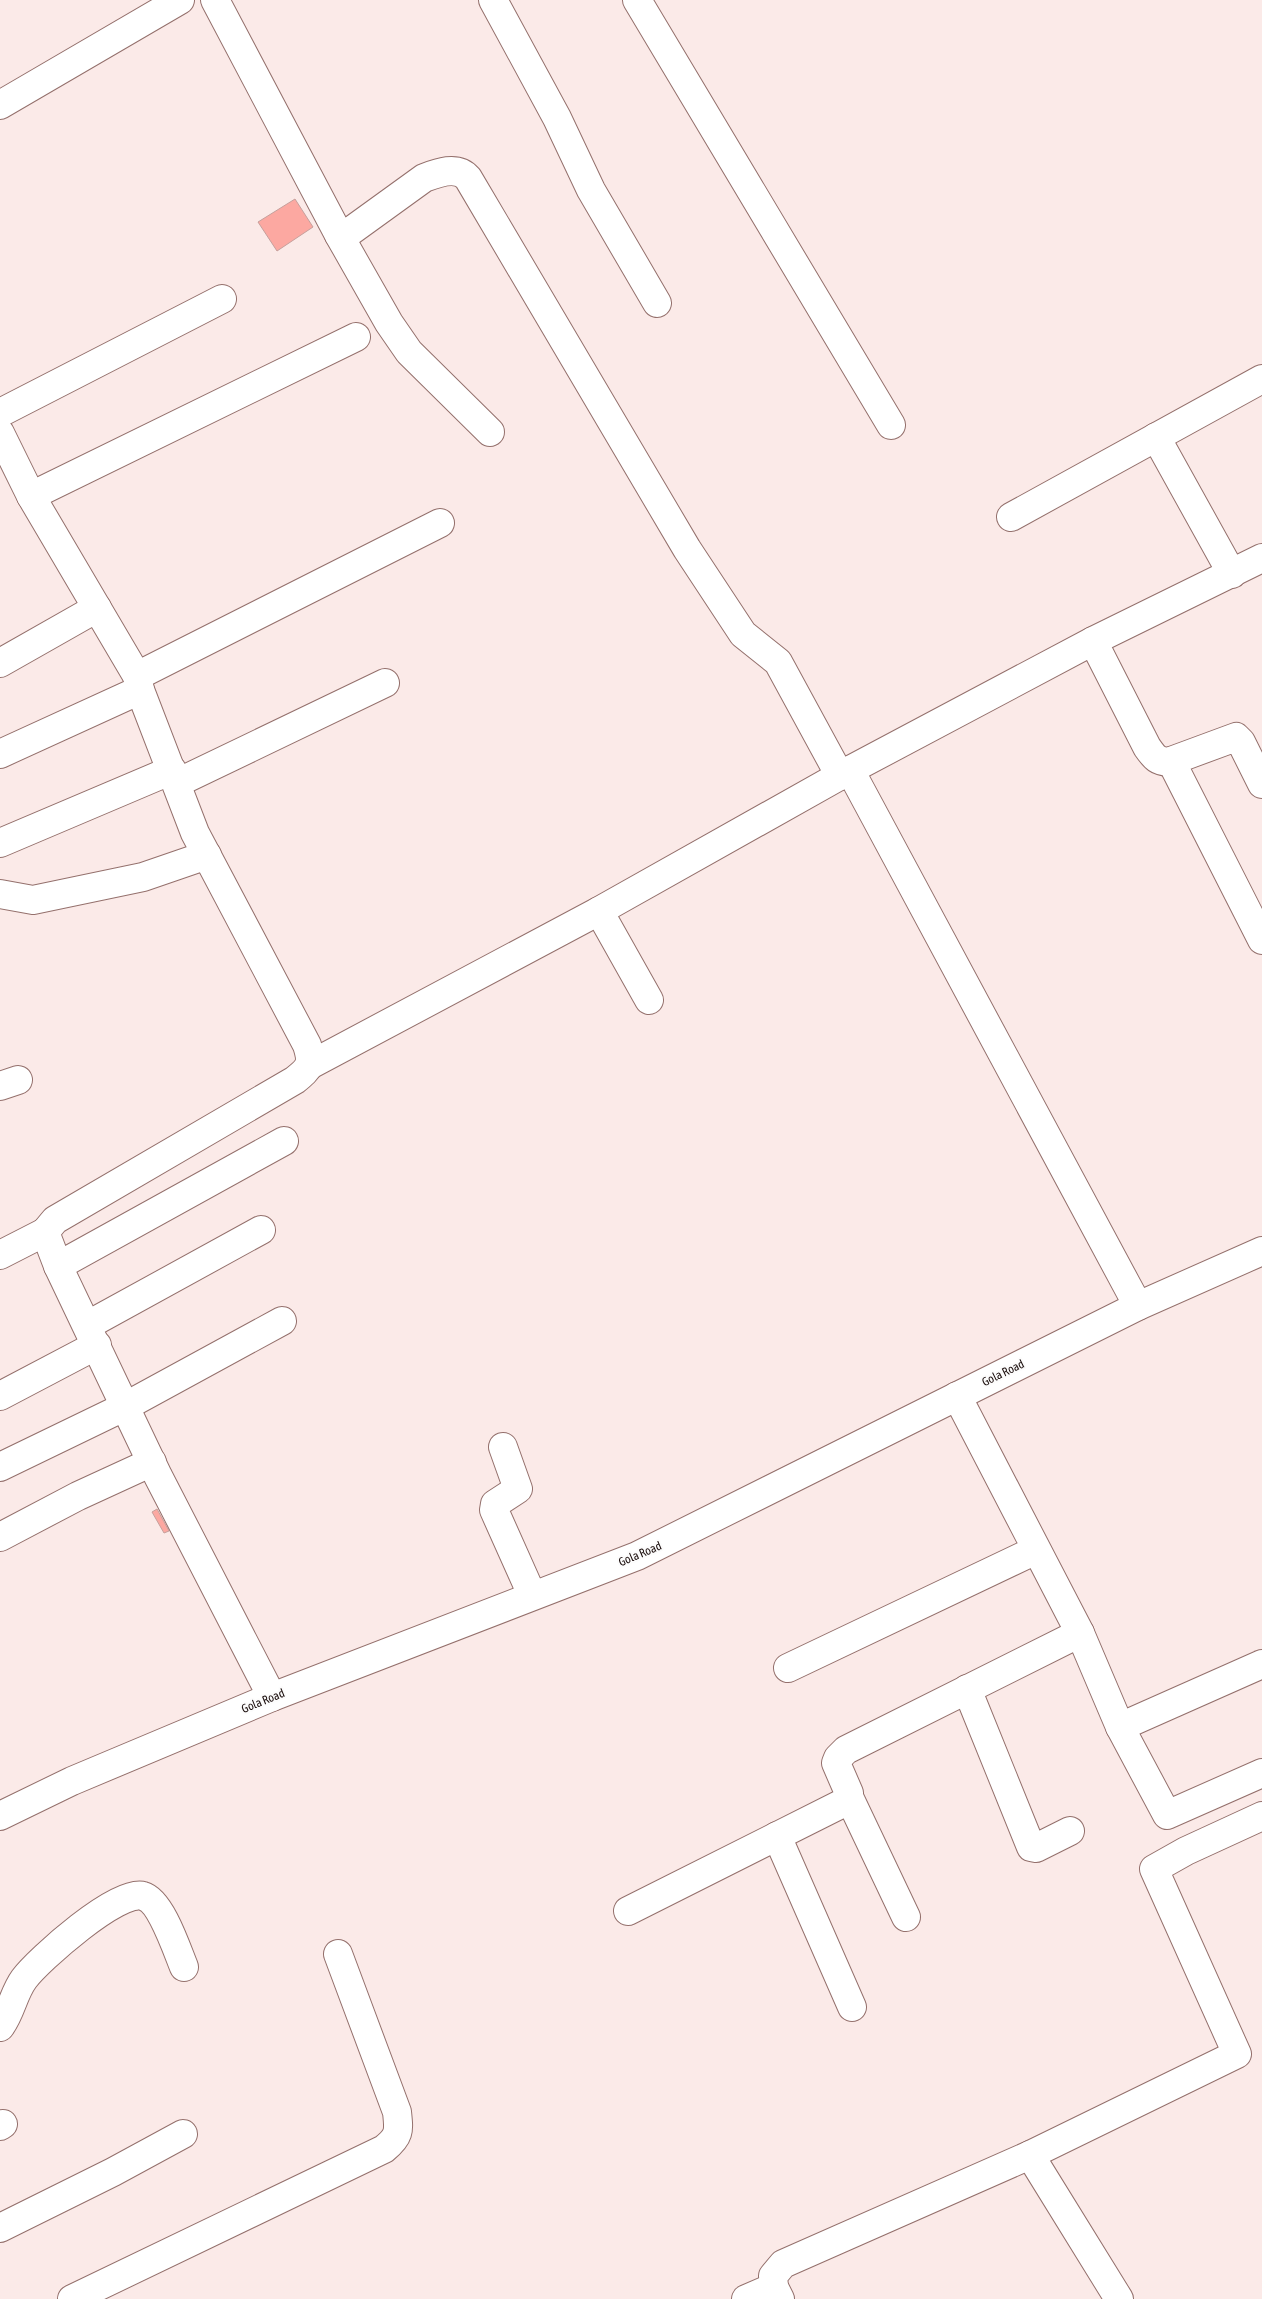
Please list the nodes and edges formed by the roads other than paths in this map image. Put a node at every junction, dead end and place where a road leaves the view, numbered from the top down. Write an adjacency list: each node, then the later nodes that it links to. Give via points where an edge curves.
1 (180, 0): 5 (street)
2 (215, 0): 6 (street)
3 (493, 0): 8 (street, via 557,118 591,190)
4 (637, 0): 12 (street)
5 (0, 106)
6 (339, 235): 13 (street, via 388,323 409,352); 28 (street, via 348,233 424,178 444,172 464,173 687,549 743,634 778,662)
7 (222, 299): 11 (street)
8 (657, 303)
9 (356, 337): 16 (street)
10 (1262, 379): 15 (street)
11 (0, 413)
12 (891, 425)
13 (490, 432)
14 (0, 433): 16 (street)
15 (1156, 437): 17 (street); 20 (street)
16 (31, 496): 21 (street)
17 (1012, 518)
18 (440, 523): 24 (street)
19 (1262, 558): 20 (street)
20 (1232, 574): 22 (street)
21 (96, 608): 23 (street); 24 (street)
22 (1093, 641): 27 (street, via 1152,755 1160,761); 28 (street)
23 (0, 663)
24 (138, 683): 26 (street); 29 (street)
25 (385, 683): 29 (street)
26 (0, 754)
27 (1171, 761): 30 (street, via 1238,738); 35 (street)
28 (845, 773): 34 (street); 44 (street)
29 (174, 777): 31 (street); 32 (street)
30 (1262, 784)
31 (0, 843)
32 (207, 855): 33 (street, via 143,878 33,900); 37 (street, via 307,1045)
33 (0, 894)
34 (599, 911): 36 (street); 37 (street)
35 (1262, 940)
36 (649, 1000)
37 (310, 1065): 40 (street, via 295,1080 55,1220)
38 (284, 1141): 43 (street)
39 (261, 1230): 46 (street)
40 (44, 1232): 42 (street); 43 (street)
41 (1262, 1251): 44 (street, Gola Road)
42 (0, 1255)
43 (58, 1266): 46 (street)
44 (1138, 1306): 48 (street, Gola Road)
45 (282, 1322): 49 (street)
46 (92, 1335): 47 (street); 49 (street)
47 (0, 1396)
48 (957, 1396): 54 (street); 55 (street, Gola Road, via 637,1556)
49 (126, 1406): 51 (street); 52 (street)
50 (503, 1447): 55 (street, via 518,1488 495,1504 494,1510)
51 (152, 1462): 53 (street); 60 (street)
52 (0, 1467)
53 (0, 1537)
54 (1036, 1550): 56 (street); 58 (street)
55 (532, 1595): 60 (street, Gola Road)
56 (1080, 1633): 59 (street); 61 (street)
57 (1262, 1664): 61 (street)
58 (788, 1668)
59 (967, 1689): 63 (street, via 843,1753 836,1763); 66 (street, via 1031,1847 1036,1848)
60 (272, 1697): 64 (street, Gola Road, via 72,1781)
61 (1120, 1727): 62 (street, via 1167,1815)
62 (1262, 1773)
63 (849, 1797): 67 (street, via 842,1804); 69 (street)
64 (0, 1816)
65 (1262, 1816): 75 (street, via 1186,1850 1154,1869 1237,2054)
66 (1070, 1831)
67 (777, 1836): 68 (street); 72 (street)
68 (628, 1911)
69 (906, 1917)
70 (338, 1954): 78 (street, via 397,2112 395,2140 384,2149)
71 (184, 1967): 73 (street, via 161,1914 152,1902 136,1896 102,1911 63,1940 24,1979)
72 (852, 2007)
73 (0, 2027)
74 (183, 2134): 76 (street)
75 (1030, 2154): 77 (street, via 783,2264 773,2276); 80 (street)
76 (0, 2228)
77 (777, 2293): 79 (street)
78 (72, 2299)
79 (746, 2299)
80 (1119, 2299)

